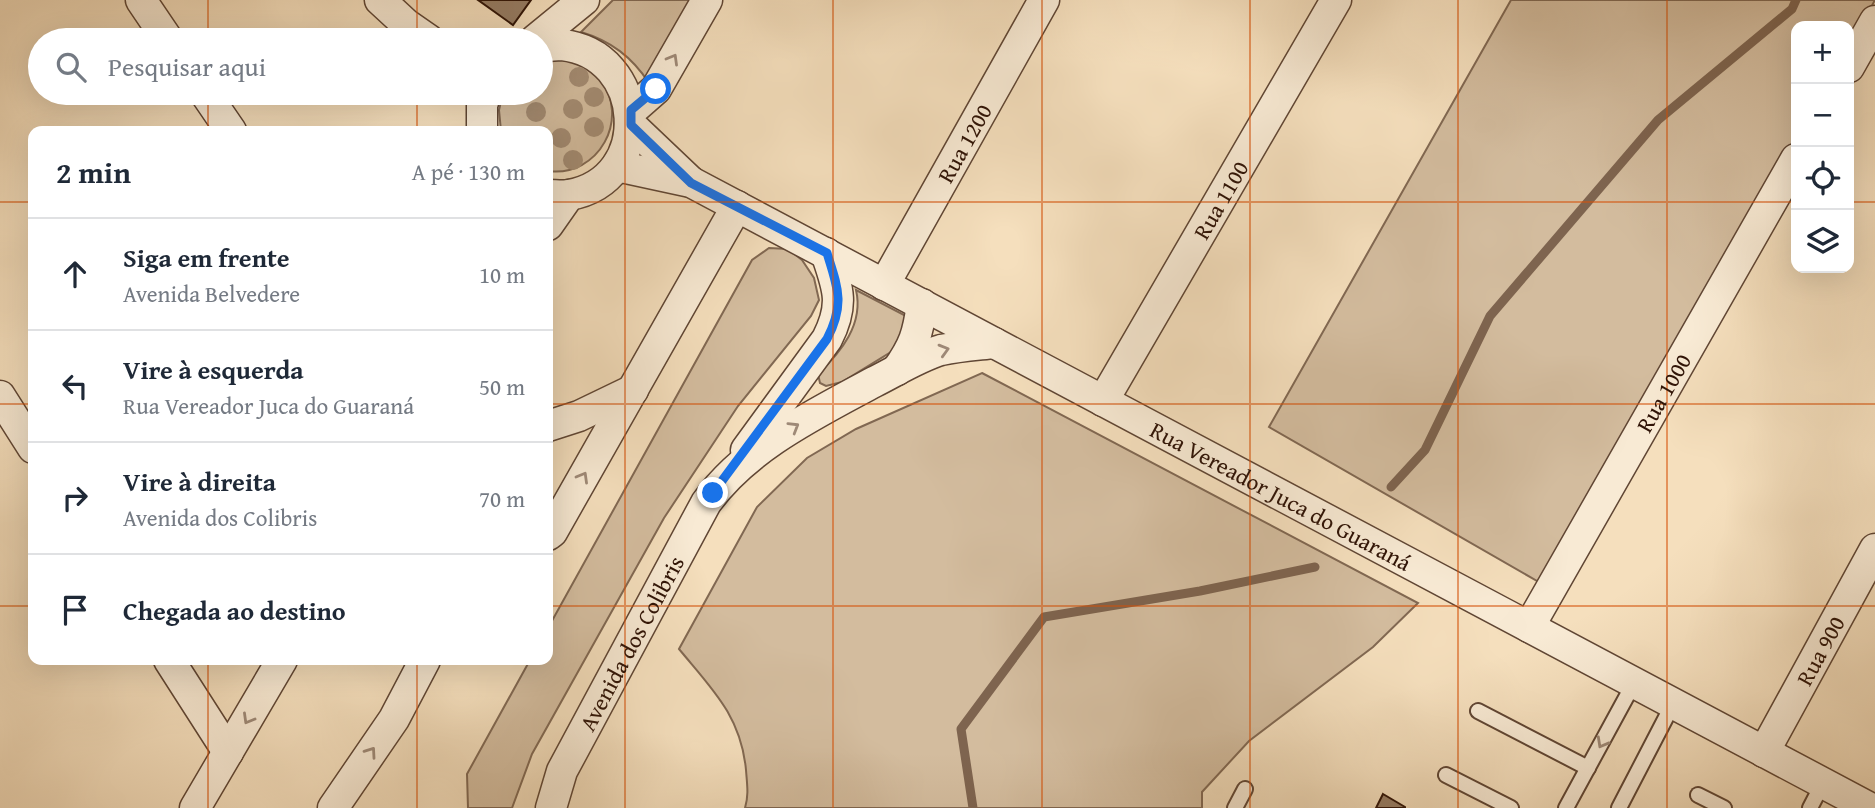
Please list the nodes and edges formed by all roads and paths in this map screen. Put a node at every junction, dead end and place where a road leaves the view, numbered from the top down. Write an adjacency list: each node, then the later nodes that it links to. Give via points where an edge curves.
1 (141, 0): 8 (street)
2 (380, 0): 9 (street)
3 (584, 0): 10 (street)
4 (707, 0): 15 (street, one-way to 4, via 656,89)
5 (1044, 0): 24 (street, Rua 1200)
6 (1336, 0): 30 (street, Rua 1100)
7 (1875, 20): 12 (street)
8 (161, 28)
9 (412, 28)
10 (550, 28)
11 (553, 46): 15 (street, via 587,52 608,66 623,86)
12 (1854, 57)
13 (214, 105): 16 (street)
14 (482, 105): 17 (street)
15 (631, 118): 18 (street, via 629,140); 20 (street, Rua Vereador Juca do Guaraná)
16 (228, 126)
17 (482, 126)
18 (617, 166): 20 (street, Rua Vereador Juca do Guaraná); 21 (street, via 595,185)
19 (1791, 168): 36 (street, Rua 1000)
20 (691, 183): 22 (street, Rua Vereador Juca do Guaraná)
21 (558, 195)
22 (737, 206): 23 (street, Rua Vereador Juca do Guaraná); 28 (street)
23 (827, 253): 24 (street, Rua Vereador Juca do Guaraná); 33 (street, Avenida dos Colibris, via 838,290 836,321)
24 (884, 285): 25 (street, Rua Vereador Juca do Guaraná)
25 (922, 304): 26 (street, Rua Vereador Juca do Guaraná); 27 (street, Avenida dos Colibris, via 912,350)
26 (994, 343): 27 (street, Avenida dos Colibris, one-way to 26, via 939,351); 30 (street, Rua Vereador Juca do Guaraná)
27 (896, 370): 33 (street, Avenida dos Colibris, one-way to 27, via 785,433)
28 (633, 390): 31 (street); 34 (street, one-way to 28)
29 (0, 397): 32 (street)
30 (1103, 401): 36 (street, Rua Vereador Juca do Guaraná)
31 (553, 424)
32 (28, 440)
33 (721, 484): 52 (street, Avenida dos Colibris, via 706,503 562,771)
34 (553, 530)
35 (1875, 549): 44 (street, Rua 900)
36 (1529, 627): 40 (street, Rua Vereador Juca do Guaraná)
37 (172, 665): 43 (street)
38 (279, 665): 43 (street, one-way to 43)
39 (422, 665): 51 (street, one-way to 39, via 394,719)
40 (1634, 683): 41 (street, Rua Vereador Juca do Guaraná); 45 (lane, one-way to 45)
41 (1673, 704): 44 (street, Rua Vereador Juca do Guaraná); 56 (lane)
42 (1478, 711): 45 (lane)
43 (228, 752): 50 (street)
44 (1764, 752): 49 (street, Rua Vereador Juca do Guaraná)
45 (1588, 768): 55 (lane)
46 (1446, 775): 54 (lane)
47 (1245, 789): 53 (lane)
48 (1698, 795): 57 (lane)
49 (1816, 796): 58 (street, Rua Vereador Juca do Guaraná)
50 (195, 808)
51 (333, 808)
52 (551, 808)
53 (1235, 808)
54 (1511, 808)
55 (1566, 808)
56 (1619, 808)
57 (1724, 808)
58 (1869, 808)

